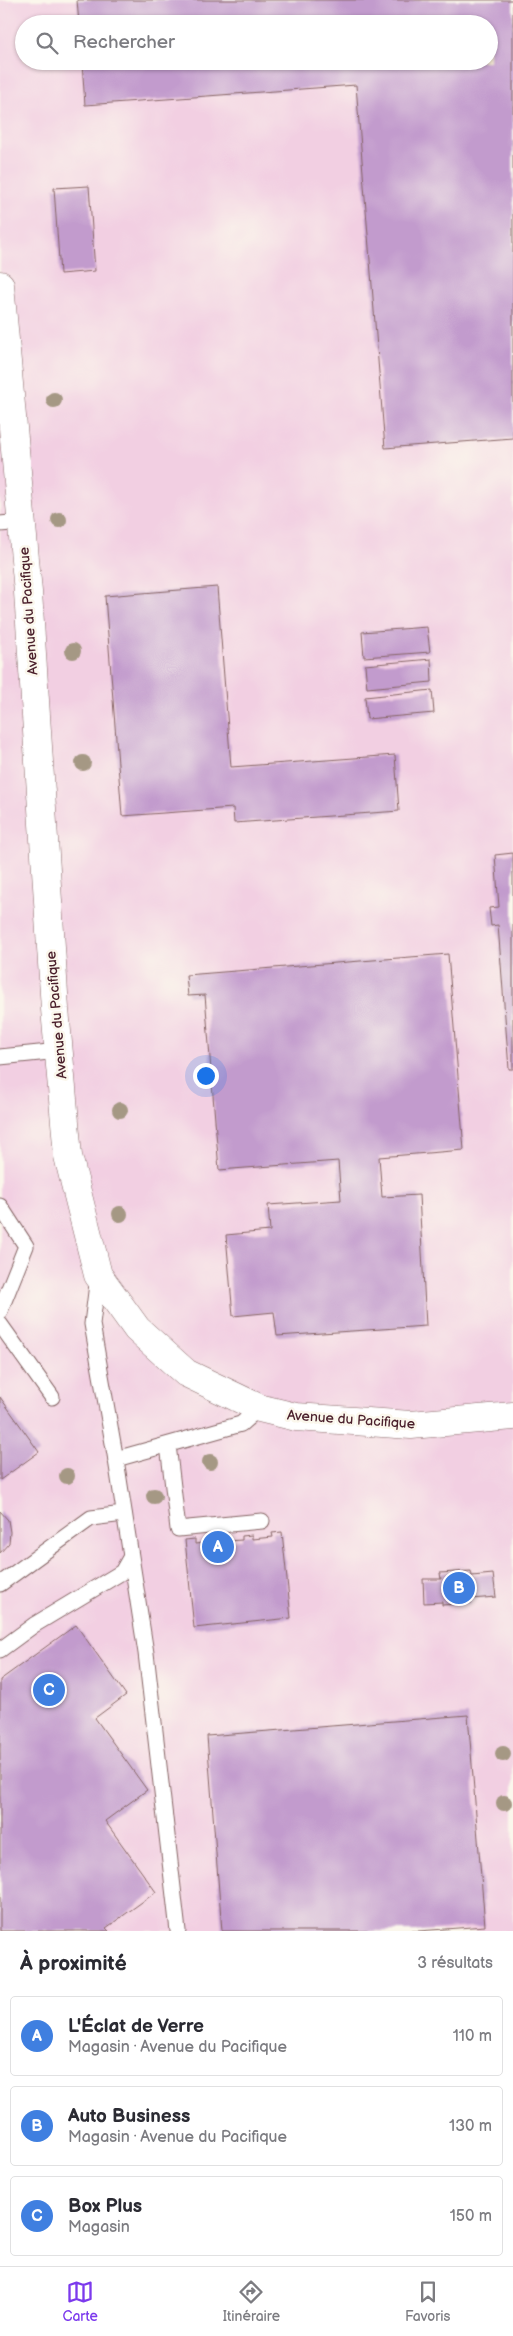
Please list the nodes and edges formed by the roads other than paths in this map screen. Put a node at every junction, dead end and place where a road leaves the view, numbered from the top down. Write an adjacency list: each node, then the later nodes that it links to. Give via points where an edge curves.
1 (0, 285): 2 (street, Avenue du Pacifique)
2 (11, 523): 3 (street, Avenue du Pacifique)
3 (59, 1051): 4 (lane); 6 (street, Avenue du Pacifique, via 68,1156)
4 (0, 1057)
5 (0, 1206): 7 (lane, via 26,1246)
6 (98, 1275): 10 (street, Avenue du Pacifique, via 137,1329 186,1373); 13 (lane, via 92,1324)
7 (0, 1311)
8 (0, 1324): 9 (lane)
9 (52, 1397)
10 (259, 1408): 11 (street, Avenue du Pacifique, via 296,1417 411,1425); 12 (lane, via 241,1424)
11 (513, 1416)
12 (168, 1445): 13 (lane); 15 (lane, via 178,1528)
13 (116, 1459): 14 (lane)
14 (124, 1514): 16 (lane); 17 (lane, via 92,1518)
15 (262, 1521)
16 (130, 1558): 18 (lane, via 122,1572 34,1625); 19 (lane, via 146,1653)
17 (0, 1584)
18 (0, 1650)
19 (178, 1931)

